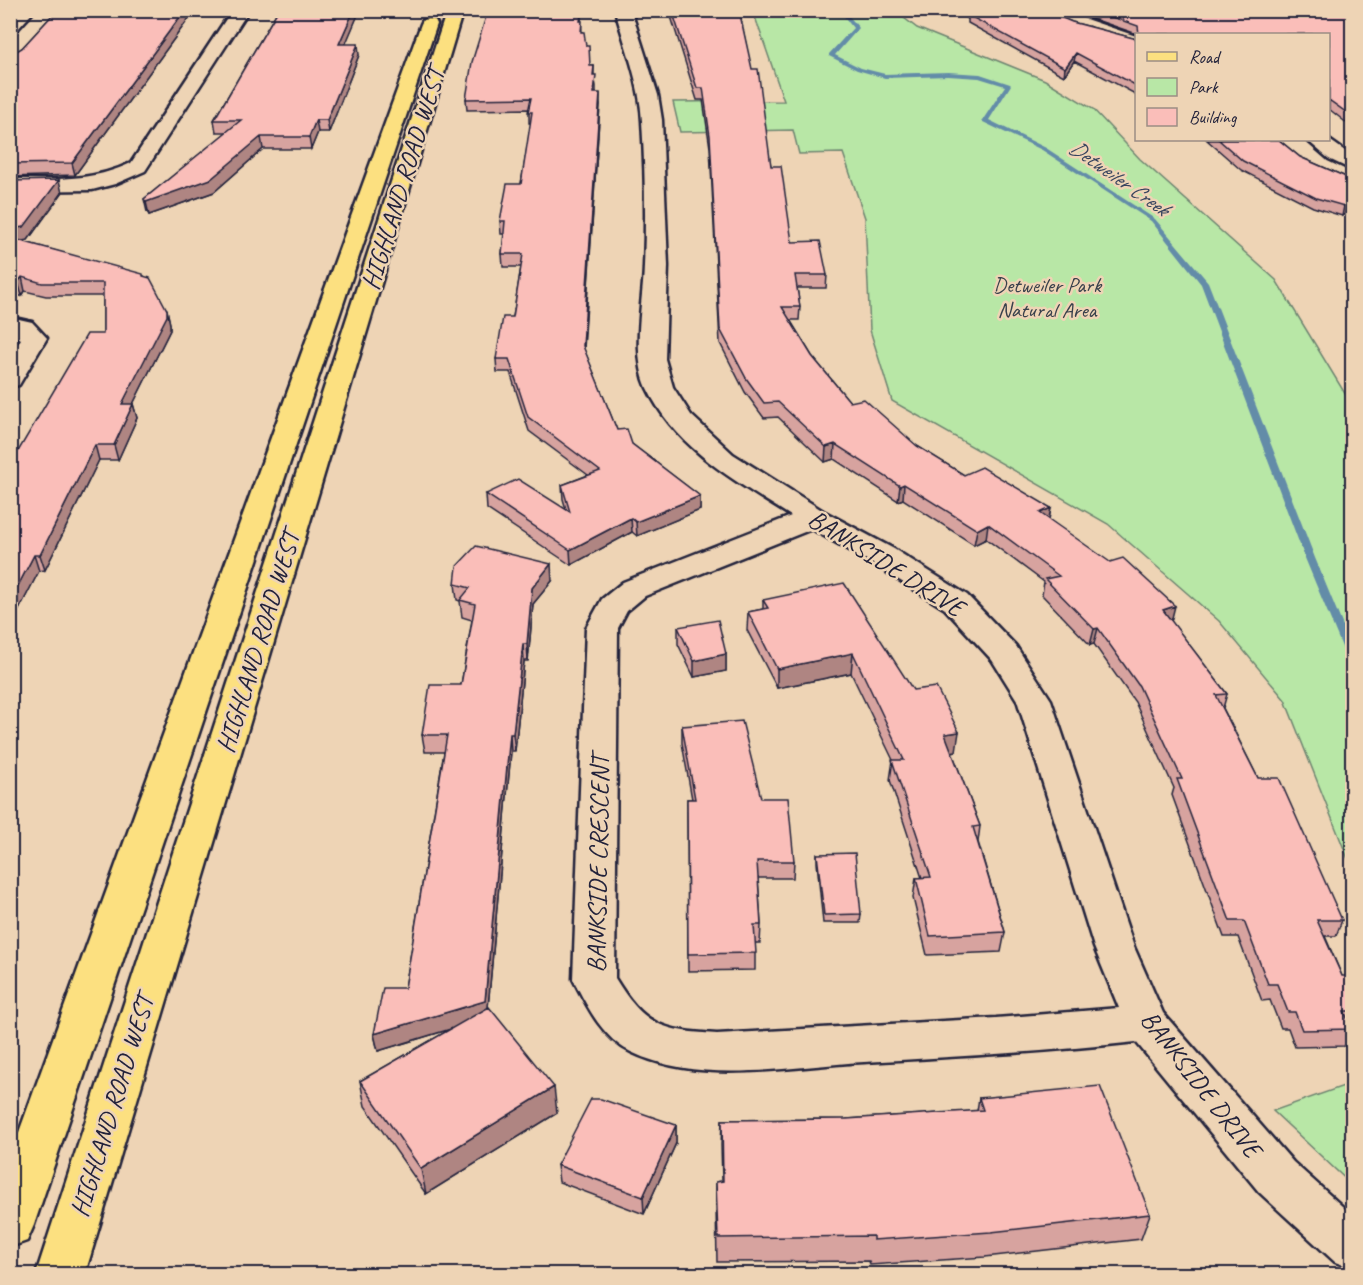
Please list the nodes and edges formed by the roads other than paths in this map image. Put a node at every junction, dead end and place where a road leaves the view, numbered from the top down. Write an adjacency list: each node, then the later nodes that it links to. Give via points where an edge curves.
1 (241, 10): 9 (street, via 138,167 110,180 87,184)
2 (434, 10): 14 (main road, HIGHLAND ROAD WEST)
3 (455, 10): 16 (main road, HIGHLAND ROAD WEST)
4 (623, 10): 12 (street, BANKSIDE DRIVE, via 649,95 652,120 656,266 652,359 660,387 680,420 723,460)
5 (1043, 10): 6 (street)
6 (1135, 40)
7 (1318, 141): 8 (street)
8 (1353, 164)
9 (10, 185)
10 (10, 324): 11 (street, via 23,327 34,338)
11 (10, 380)
12 (814, 518): 13 (street, BANKSIDE DRIVE, via 956,602 1004,653 1034,700 1114,947); 13 (street, BANKSIDE CRESCENT, via 634,589 613,606 602,628 594,979 608,1006 645,1039 667,1047 714,1051 1067,1032)
13 (1146, 1023): 15 (street, BANKSIDE DRIVE, via 1276,1178)
14 (10, 1225)
15 (1353, 1246)
16 (60, 1275)

